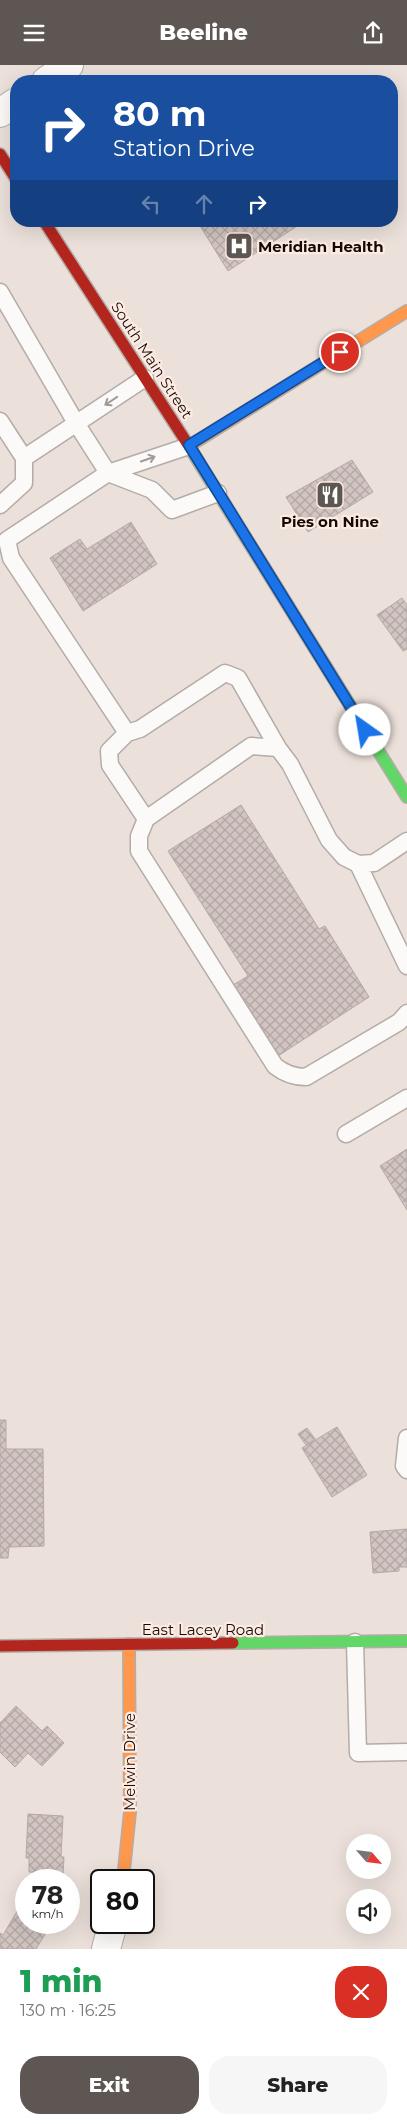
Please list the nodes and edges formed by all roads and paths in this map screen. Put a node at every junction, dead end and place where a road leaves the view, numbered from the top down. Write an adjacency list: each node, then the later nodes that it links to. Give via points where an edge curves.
1 (70, 65): 2 (street)
2 (55, 75)
3 (0, 154): 4 (main road)
4 (10, 170)
5 (48, 227): 8 (main road, South Main Street)
6 (0, 292): 10 (lane)
7 (407, 311): 11 (main road)
8 (145, 378): 10 (lane, one-way to 10); 11 (main road, South Main Street)
9 (0, 422): 12 (lane)
10 (76, 423): 12 (lane); 13 (lane)
11 (189, 445): 13 (lane, one-way to 11); 14 (main road, South Main Street)
12 (24, 458): 15 (lane, via 24,483)
13 (108, 473): 14 (lane, via 152,490 172,510); 16 (lane, via 7,540 11,558)
14 (218, 493): 18 (main road, South Main Street)
15 (0, 505)
16 (127, 733): 17 (lane, via 140,729 224,673 238,678); 20 (lane, via 109,751 110,765)
17 (278, 748): 20 (lane, via 251,746); 22 (lane, via 290,764 329,840 344,857)
18 (402, 778): 19 (main road, South Main Street)
19 (407, 797)
20 (146, 819): 24 (lane, via 139,836 139,851 275,1067 296,1077 306,1077)
21 (407, 841): 22 (lane, via 374,863)
22 (358, 864): 23 (lane)
23 (407, 966)
24 (407, 1013)
25 (407, 1097): 26 (lane)
26 (346, 1134)
27 (407, 1438): 28 (lane, via 404,1466)
28 (407, 1470)
29 (407, 1641): 30 (main road, East Lacey Road)
30 (355, 1642): 31 (main road, East Lacey Road); 33 (lane, via 358,1753)
31 (129, 1644): 32 (main road, East Lacey Road); 34 (main road, Melwin Drive, via 130,1812)
32 (0, 1646)
33 (407, 1752)
34 (124, 1869)
35 (110, 1934): 36 (street)
36 (106, 1949)

